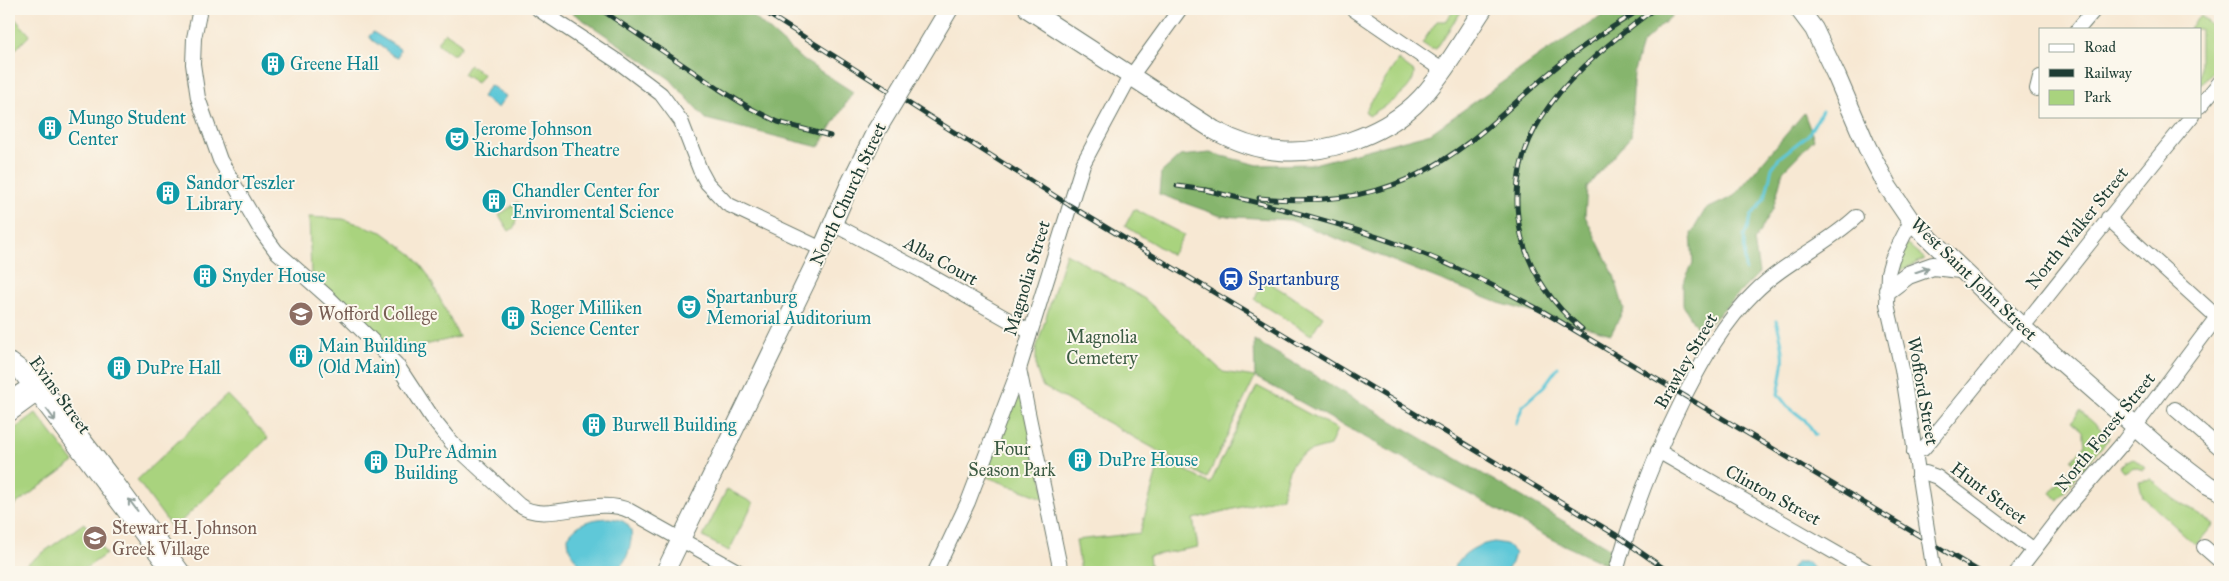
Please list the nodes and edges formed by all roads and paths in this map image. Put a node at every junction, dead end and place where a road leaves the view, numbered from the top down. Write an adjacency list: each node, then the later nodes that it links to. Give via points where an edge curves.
1 (200, 9): 37 (street, via 193,64 202,114 227,174 276,251 330,298 397,365 451,442 524,508 534,512 552,512 612,505 630,511)
2 (538, 9): 20 (street, via 620,63 665,98 681,121 707,183 727,204)
3 (949, 9): 19 (main road, North Church Street, bridge, via 876,131)
4 (1028, 9): 12 (main road)
5 (1180, 9): 12 (street, Magnolia Street)
6 (1352, 9): 11 (street)
7 (1483, 9): 11 (main road)
8 (2095, 9): 10 (street)
9 (1804, 11): 18 (main road, West Saint John Street, via 1867,147)
10 (2079, 28)
11 (1442, 70): 12 (main road, via 1415,104 1386,124 1347,142 1280,151 1228,137)
12 (1131, 76): 25 (street, Magnolia Street, via 1078,176)
13 (2220, 82): 14 (street)
14 (2202, 104)
15 (2190, 118): 17 (street, North Walker Street)
16 (1856, 217): 33 (street, Brawley Street, via 1838,234 1756,290 1738,310 1709,349)
17 (2108, 218): 23 (street); 24 (street, North Walker Street)
18 (1911, 221): 21 (main road, West Saint John Street); 22 (street, Wofford Street, via 1892,259)
19 (833, 224): 20 (main road, North Church Street); 25 (street, Alba Court)
20 (822, 249): 37 (main road, North Church Street)
21 (1960, 270): 22 (main road, one-way to 21, via 1908,275 1933,266); 24 (main road, West Saint John Street)
22 (1888, 290): 34 (street, Wofford Street, via 1887,304 1902,369)
23 (2219, 315): 31 (street, North Forest Street)
24 (2023, 328): 31 (main road, West Saint John Street); 34 (street, North Walker Street, via 1923,449)
25 (1030, 332): 26 (street, Magnolia Street)
26 (1018, 369): 45 (street, Magnolia Street, via 968,502); 46 (street)
27 (37, 388): 28 (street); 30 (street); 41 (street, Evins Street, one-way to 41); 42 (street, Evins Street, one-way to 27, via 113,477)
28 (9, 399)
29 (2175, 409): 32 (street)
30 (9, 415)
31 (2136, 425): 36 (main road, West Saint John Street, via 2183,466); 39 (street, North Forest Street)
32 (2220, 448)
33 (1658, 451): 47 (street, Brawley Street, via 1630,524); 48 (street, Clinton Street)
34 (1914, 452): 35 (street, Wofford Street)
35 (1918, 475): 39 (street, Hunt Street, via 1937,476); 49 (street, Wofford Street, bridge)
36 (2220, 491)
37 (681, 540): 43 (main road, North Church Street); 44 (street)
38 (2204, 547): 40 (street)
39 (2034, 550): 50 (street, North Forest Street)
40 (2220, 561)
41 (170, 572)
42 (183, 572)
43 (665, 572)
44 (739, 572)
45 (936, 572)
46 (1061, 572)
47 (1616, 572)
48 (1869, 572)
49 (1934, 572)
50 (2016, 572)

